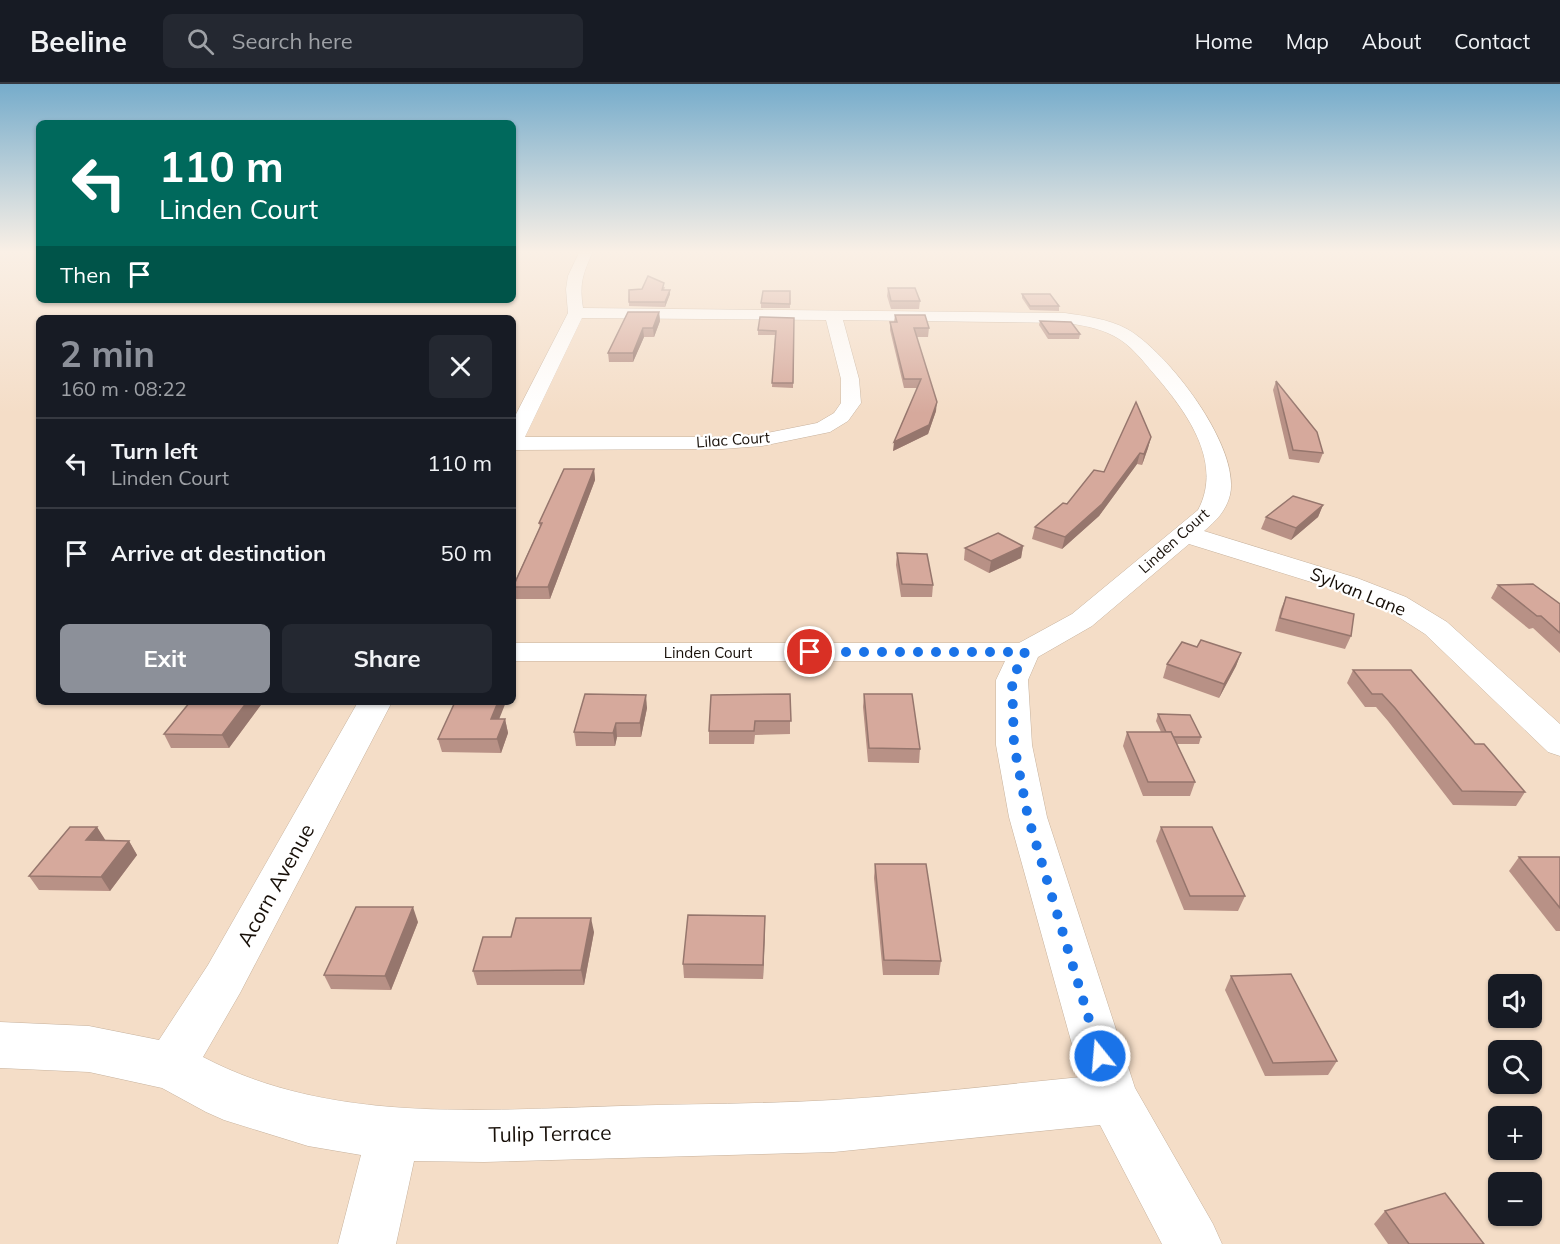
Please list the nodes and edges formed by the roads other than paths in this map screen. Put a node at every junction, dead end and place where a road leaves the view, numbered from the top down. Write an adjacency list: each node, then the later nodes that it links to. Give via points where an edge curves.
1 (575, 305): 2 (street)
2 (576, 313): 3 (street, Linden Court); 4 (street)
3 (833, 315): 5 (street, Lilac Court, via 850,379 851,403 841,417 823,428 722,443); 6 (street, Linden Court, via 1065,318 1092,322 1124,334 1164,374 1203,424 1215,458 1218,493 1209,514)
4 (516, 437)
5 (516, 443)
6 (1185, 534): 8 (street, Linden Court, via 1082,620); 10 (street, Sylvan Lane, via 1396,603 1436,627)
7 (516, 652): 8 (street, Linden Court)
8 (1025, 652): 13 (street, via 1012,680 1016,756 1028,817)
9 (373, 705): 12 (street, Acorn Avenue, via 224,979)
10 (1560, 744)
11 (0, 1045): 12 (street, Tulip Terrace, via 89,1049)
12 (171, 1066): 14 (street, Tulip Terrace, via 224,1095 308,1120)
13 (1113, 1099): 14 (street, Tulip Terrace, via 834,1126 484,1136); 16 (street)
14 (393, 1134): 15 (street)
15 (367, 1244)
16 (1193, 1244)

